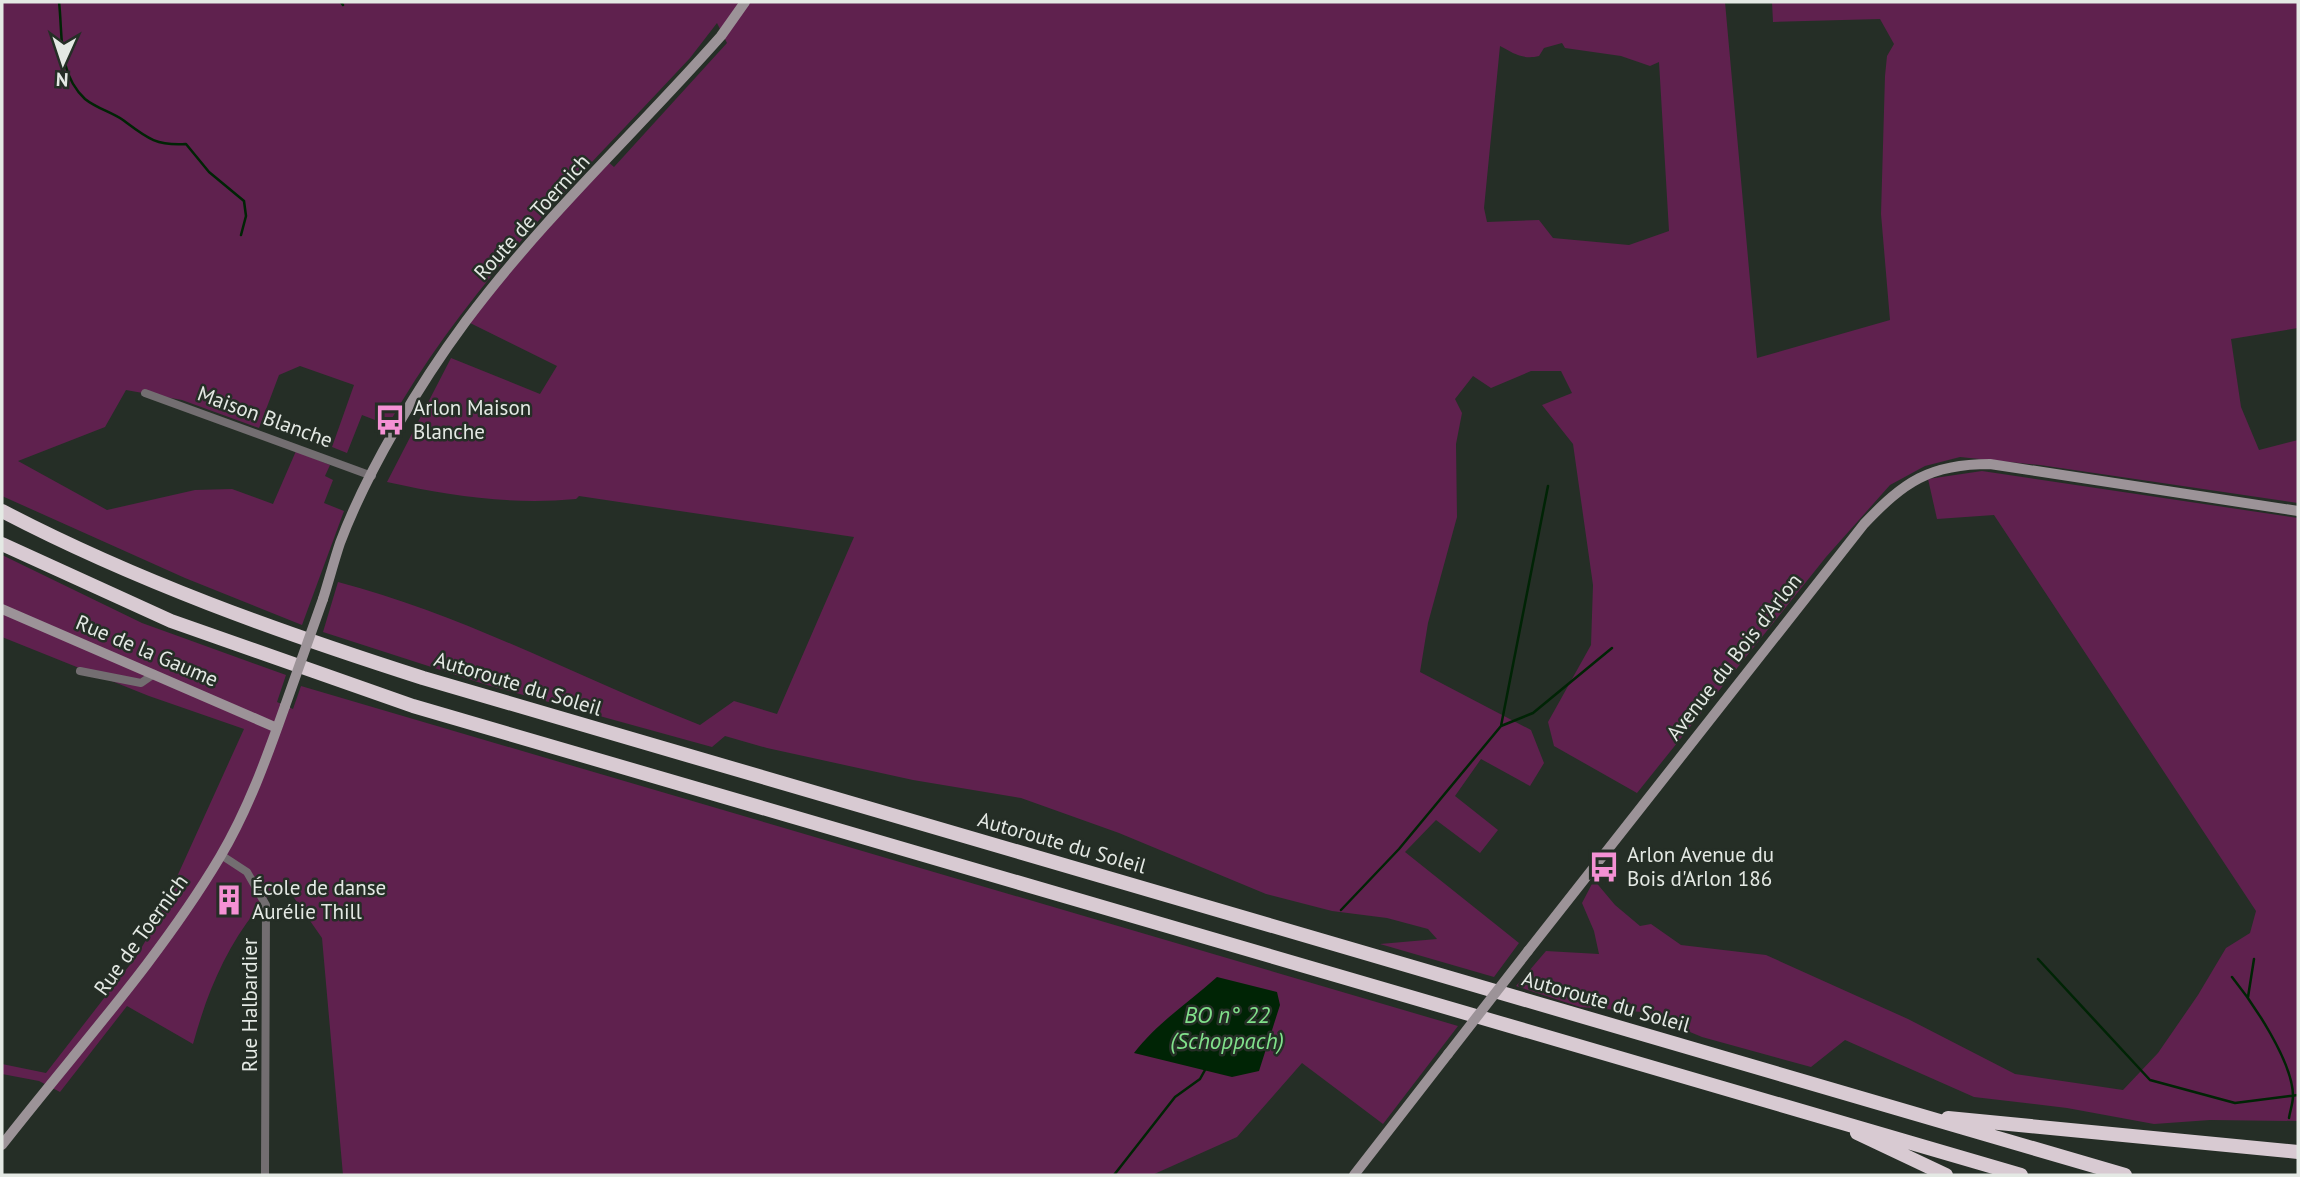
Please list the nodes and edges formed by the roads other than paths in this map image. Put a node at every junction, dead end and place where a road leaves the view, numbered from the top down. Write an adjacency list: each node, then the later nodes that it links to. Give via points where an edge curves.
1 (745, 2): 3 (main road, Route de Toernich, via 721,36 541,231 466,321 416,396)
2 (145, 393): 3 (street, Maison Blanche)
3 (372, 476): 10 (main road, bridge, via 341,542)
4 (2, 511): 12 (highway, Autoroute du Soleil, via 183,594 423,678)
5 (2298, 511): 17 (main road, Avenue du Bois d'Arlon, bridge, via 1990,464 1964,464 1916,478 1895,491 1864,524)
6 (2, 544): 13 (highway, via 171,621 400,702)
7 (2, 609): 9 (main road, Rue de la Gaume)
8 (80, 671): 9 (street, via 141,683)
9 (154, 674): 10 (main road, Rue de la Gaume)
10 (277, 728): 11 (main road, Rue de Toernich)
11 (221, 855): 14 (main road, Rue de Toernich, via 175,927); 16 (street, Rue Halbardier, via 247,872 266,905)
12 (1926, 1117): 15 (highway); 20 (highway, Autoroute du Soleil)
13 (1838, 1122): 18 (highway, via 1876,1145); 19 (highway)
14 (2, 1145)
15 (2298, 1152)
16 (265, 1175)
17 (1354, 1175)
18 (1946, 1175)
19 (2021, 1175)
20 (2125, 1175)

